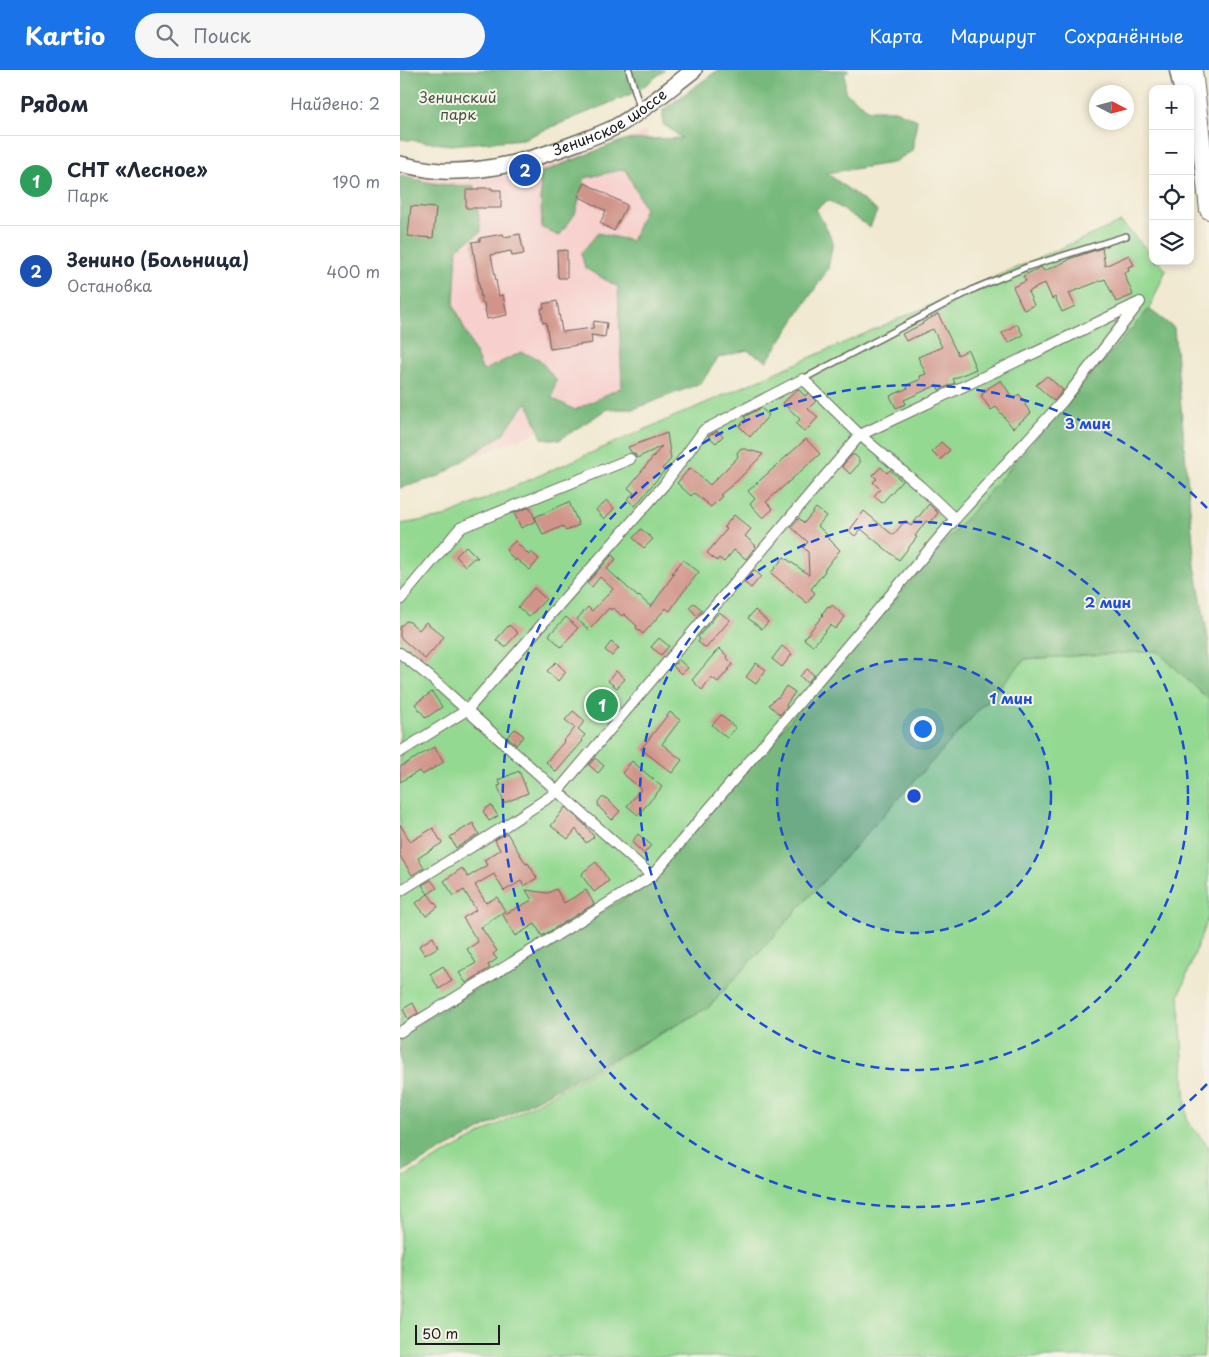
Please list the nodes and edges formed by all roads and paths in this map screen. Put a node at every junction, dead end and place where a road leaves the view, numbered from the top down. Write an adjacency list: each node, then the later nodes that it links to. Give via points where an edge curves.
1 (629, 70): 6 (lane)
2 (694, 70): 6 (main road, Зенинское шоссе)
3 (1178, 70): 5 (main road)
4 (1193, 70): 9 (highway)
5 (1181, 85)
6 (641, 110): 8 (main road, Зенинское шоссе, via 597,135 520,161 465,171 440,171)
7 (1191, 130): 9 (main road)
8 (400, 164)
9 (1209, 211)
10 (1126, 236): 11 (lane, via 1027,267 976,288)
11 (803, 379): 12 (street); 17 (street, via 704,430 664,485)
12 (860, 435): 14 (street); 14 (street, via 1140,302 1063,401); 19 (street)
13 (630, 459): 15 (street, via 460,528)
14 (955, 519): 20 (street)
15 (400, 600)
16 (400, 653): 17 (street)
17 (467, 710): 18 (street); 19 (street)
18 (400, 752)
19 (557, 792): 20 (street); 21 (street)
20 (652, 876): 22 (street)
21 (400, 891)
22 (400, 1032)

